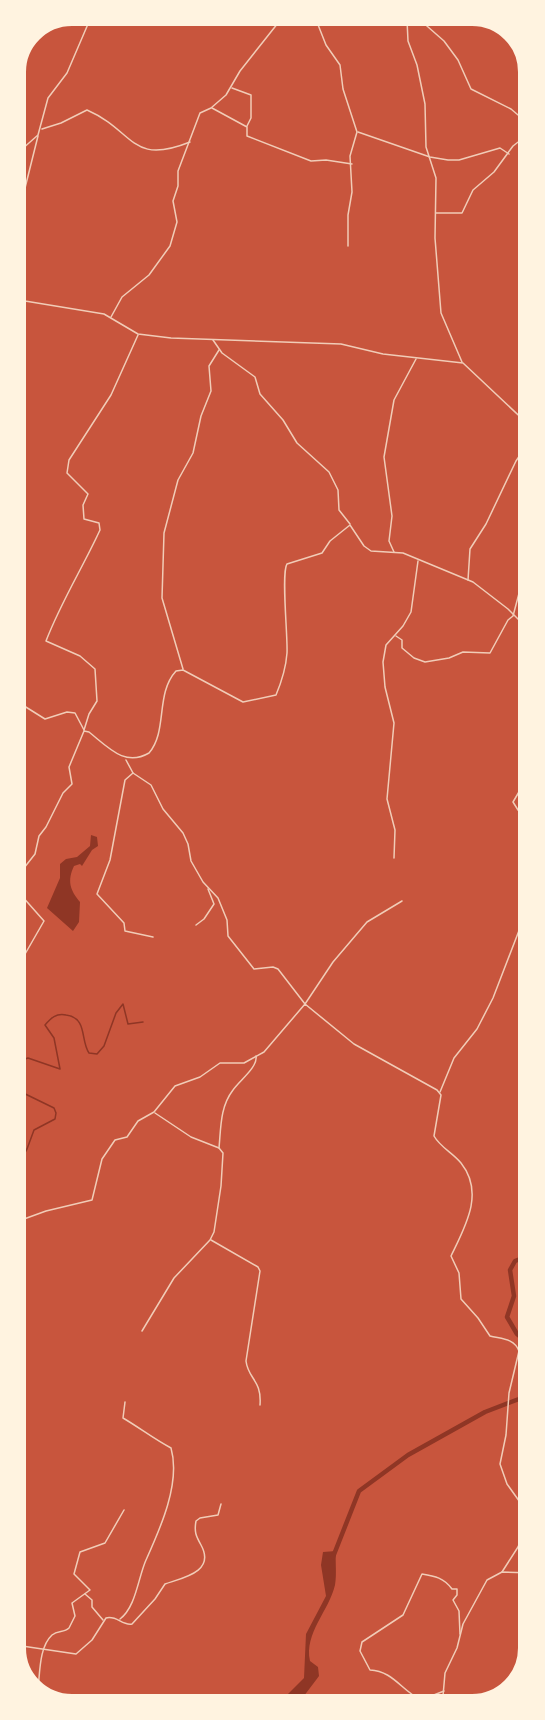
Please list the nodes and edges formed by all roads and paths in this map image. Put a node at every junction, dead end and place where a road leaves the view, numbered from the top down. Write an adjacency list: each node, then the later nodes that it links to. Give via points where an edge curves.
1 (90, 22): 10 (street, via 66,73 48,98)
2 (278, 23): 6 (street)
3 (317, 23): 11 (street, via 340,65)
4 (407, 23): 17 (street, via 408,41 425,104)
5 (423, 23): 8 (street, via 458,60 471,89)
6 (231, 88): 7 (street); 9 (street, via 251,95)
7 (211, 108): 9 (street); 14 (street, via 200,113)
8 (522, 118)
9 (247, 127): 18 (street, via 247,136 311,161)
10 (41, 130): 12 (street); 14 (street, via 87,110 117,126 127,139 144,150 174,149)
11 (357, 132): 17 (street); 18 (street, via 350,156)
12 (38, 135): 15 (street); 19 (street)
13 (522, 139): 16 (street)
14 (190, 142): 23 (street, via 178,171 173,201 177,222 171,246 149,275 122,297)
15 (22, 149)
16 (509, 154): 17 (street, via 501,148 459,160); 20 (street, via 473,190 462,213)
17 (430, 157): 20 (street, via 436,177)
18 (352, 164): 21 (street)
19 (22, 197)
20 (435, 213): 28 (street, via 441,313)
21 (348, 246)
22 (22, 300): 23 (street, via 87,309)
23 (111, 317): 24 (street)
24 (138, 334): 25 (street); 41 (street, via 111,396 69,460 67,473 86,489 84,519 99,523 100,530 46,641 80,656 95,669 97,701)
25 (213, 339): 26 (street); 27 (street, via 341,344)
26 (219, 350): 31 (street, via 255,377 260,394 297,443 329,472 338,490 339,510); 39 (street, via 209,366 210,391 193,453 178,480 164,533 162,598)
27 (416, 358): 28 (street); 32 (street, via 394,400 384,457 392,516 389,541)
28 (463, 363): 29 (street)
29 (522, 417)
30 (522, 452): 34 (street, via 470,549)
31 (350, 525): 32 (street, via 367,549); 39 (street, via 322,553 285,567 287,655 276,695 243,702)
32 (394, 552): 33 (street)
33 (418, 561): 34 (street); 38 (street, via 413,605)
34 (468, 580): 36 (street)
35 (522, 582): 36 (street)
36 (513, 615): 37 (street); 38 (street, via 492,650 485,654 463,652 425,662 406,653 402,640)
37 (522, 624)
38 (395, 635): 46 (street, via 386,645 383,662 386,696 394,723 387,799 395,830)
39 (183, 670): 42 (street, via 176,671 168,685 154,747 142,757)
40 (22, 705): 41 (street, via 45,719 75,713)
41 (84, 731): 42 (street); 47 (street, via 69,767 72,784 57,803 39,836 35,854)
42 (126, 759): 43 (street)
43 (133, 773): 48 (street, via 152,785 163,808 188,841 191,861); 53 (street, via 125,780 110,860 97,894 124,922 125,931)
44 (522, 787): 45 (street, via 513,802)
45 (522, 812)
46 (394, 858)
47 (22, 872)
48 (208, 888): 52 (street, via 214,904); 55 (street, via 218,898 227,920 228,936 252,967 278,969)
49 (22, 896): 54 (street, via 44,921)
50 (402, 901): 55 (street, via 368,922 333,962)
51 (522, 917): 57 (street, via 493,998 477,1029 454,1058)
52 (196, 925)
53 (153, 937)
54 (22, 959)
55 (305, 1004): 56 (street, via 266,1050); 57 (street, via 354,1044)
56 (256, 1056): 58 (street, via 244,1063 220,1063 200,1077 175,1086); 59 (street, via 256,1062 223,1108)
57 (440, 1092): 66 (street, via 442,1102 434,1136 463,1165 473,1194 470,1213 451,1256 459,1273 461,1299 490,1336 506,1339 519,1351 500,1464 507,1484)
58 (154, 1112): 59 (street, via 191,1137); 60 (street, via 138,1121 127,1137 116,1138 108,1148 92,1200 24,1219)
59 (219, 1148): 61 (street, via 221,1186)
60 (22, 1229)
61 (210, 1240): 62 (street, via 174,1278); 64 (street, via 260,1269 246,1361 260,1388)
62 (142, 1331)
63 (125, 1402): 72 (street, via 123,1418 171,1448 173,1457 161,1527 145,1561 139,1586)
64 (260, 1405)
65 (221, 1504): 72 (street, via 218,1515 196,1521 196,1536 204,1557 202,1567 187,1578 165,1584 132,1624)
66 (522, 1505)
67 (124, 1510): 71 (street, via 105,1543 80,1552 73,1570 80,1582 90,1588)
68 (522, 1538): 69 (street)
69 (502, 1572): 70 (street); 74 (street, via 487,1580)
70 (522, 1573)
71 (84, 1594): 73 (street); 76 (street, via 72,1603 74,1622 68,1630 53,1634)
72 (119, 1619): 73 (street)
73 (103, 1620): 76 (street, via 92,1640 76,1654)
74 (460, 1634): 78 (street, via 445,1673); 79 (street, via 459,1611 453,1600 457,1589 436,1576 422,1574 403,1615 362,1642 360,1651 370,1670 394,1677)
75 (22, 1646): 76 (street)
76 (44, 1650): 77 (street)
77 (38, 1683)
78 (444, 1691): 80 (street); 81 (street)
79 (418, 1698)
80 (429, 1698)
81 (446, 1698)

